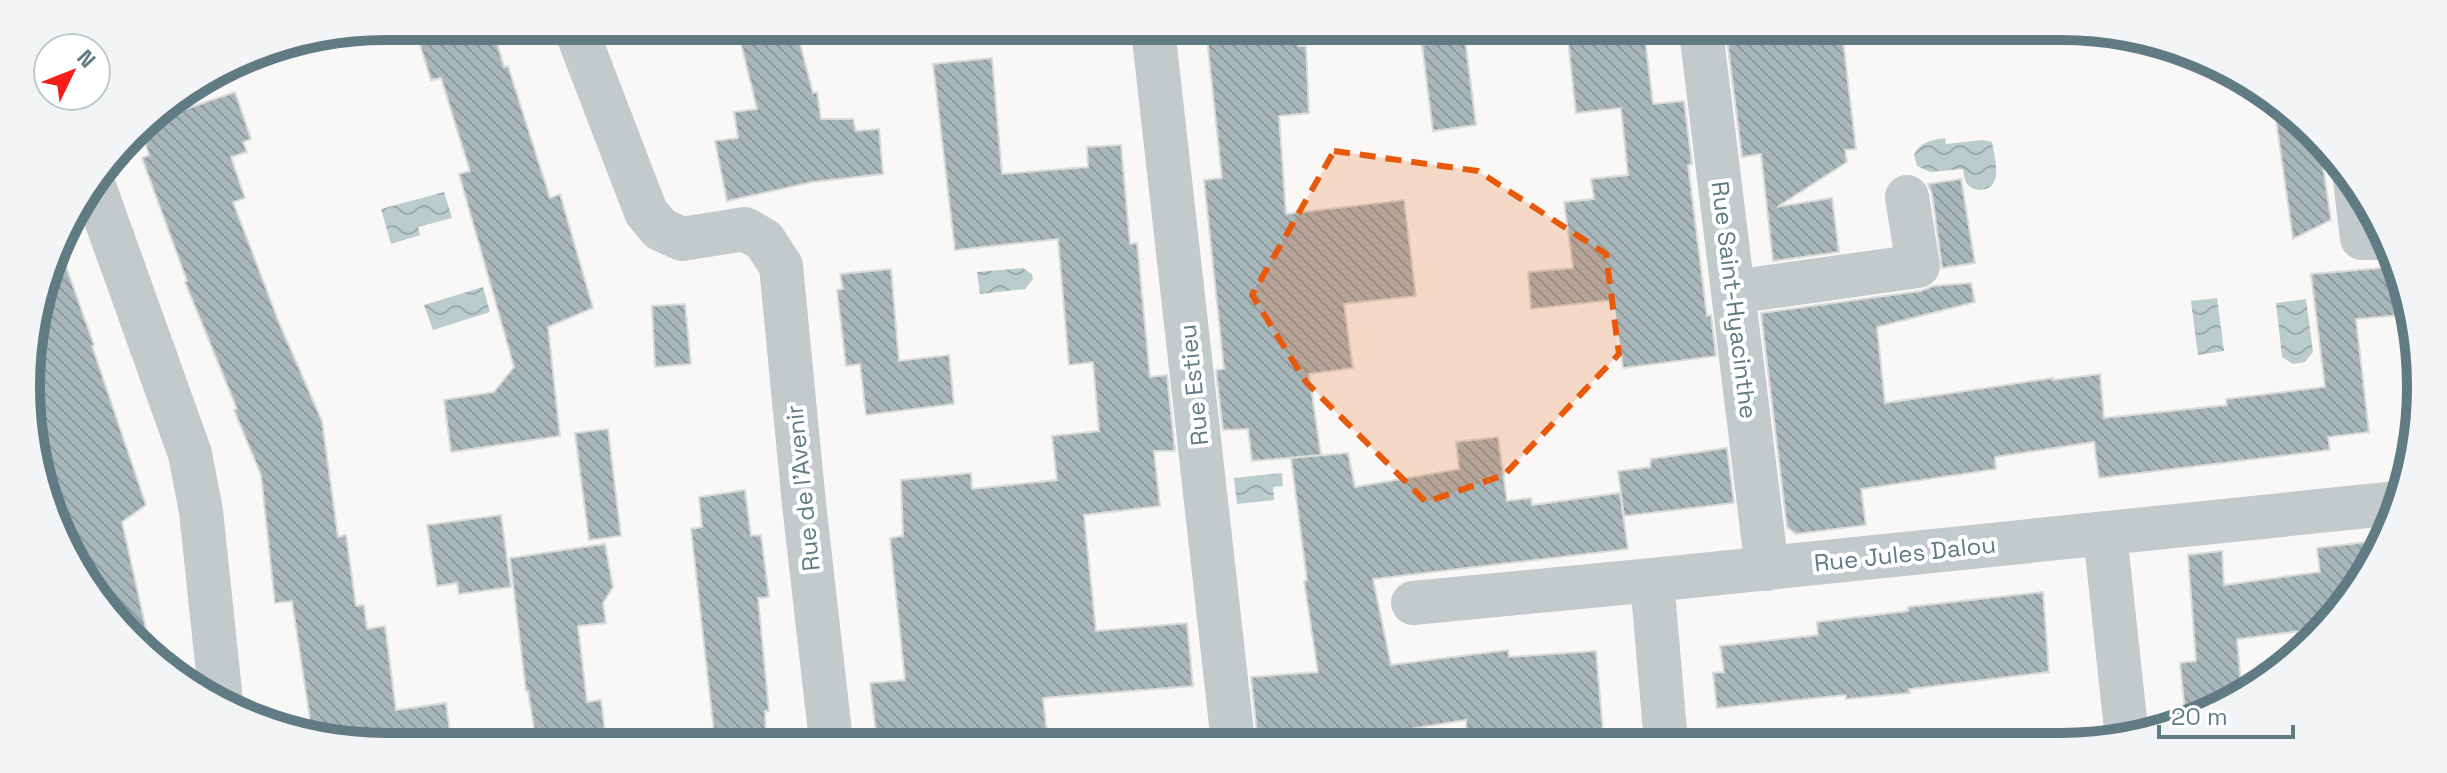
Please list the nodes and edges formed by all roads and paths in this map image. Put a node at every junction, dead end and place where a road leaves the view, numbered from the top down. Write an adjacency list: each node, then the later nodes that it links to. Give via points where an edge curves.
1 (580, 40): 16 (street, Rue de l'Avenir, via 646,212 660,229 682,239 745,229 764,240 781,266)
2 (1154, 40): 17 (street, Rue Estieu)
3 (1702, 40): 8 (street, Rue Saint-Hyacinthe)
4 (97, 195): 14 (street, via 190,454)
5 (1907, 197): 8 (street, via 1918,266)
6 (2358, 209): 7 (street, via 2362,238)
7 (2373, 238)
8 (1733, 292): 11 (street, Rue Saint-Hyacinthe)
9 (2387, 504): 10 (street, Rue Jules Dalou)
10 (2105, 534): 11 (street, Rue Jules Dalou); 15 (street)
11 (1767, 569): 12 (street, Rue Jules Dalou)
12 (1652, 580): 13 (street, Rue Jules Dalou); 18 (street)
13 (1413, 603)
14 (220, 690)
15 (2126, 726)
16 (830, 733)
17 (1232, 733)
18 (1665, 733)

